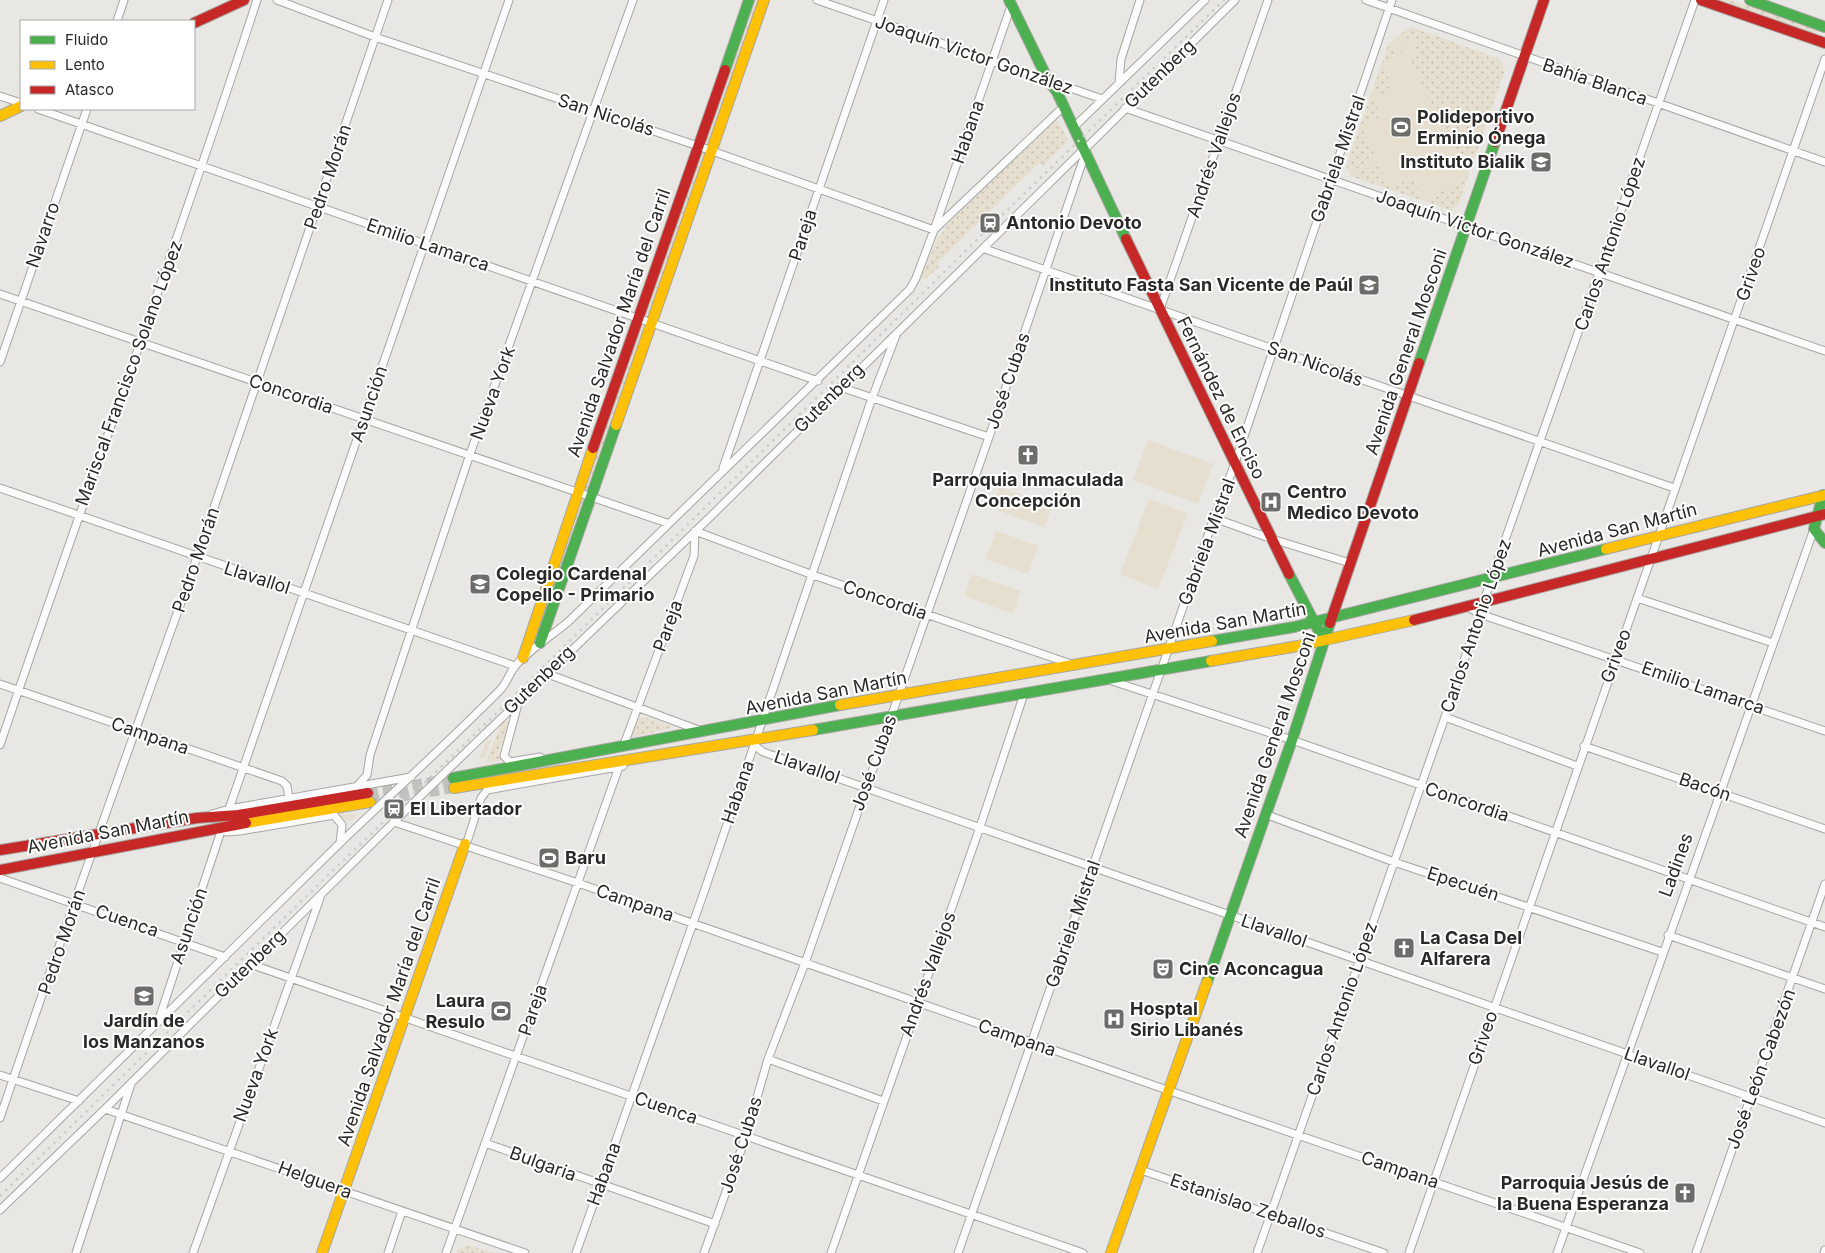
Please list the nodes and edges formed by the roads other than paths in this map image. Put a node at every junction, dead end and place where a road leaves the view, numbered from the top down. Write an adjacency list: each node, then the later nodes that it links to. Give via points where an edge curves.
1 (124, 0): 24 (street)
2 (244, 0): 26 (main road)
3 (257, 0): 55 (street, Mariscal Francisco Solano López)
4 (277, 0): 28 (street, San Nicolás)
5 (388, 0): 28 (street, Pedro Morán)
6 (509, 0): 33 (street, Asunción)
7 (633, 0): 45 (street, Nueva York)
8 (749, 0): 50 (main road, Avenida Salvador María del Carril)
9 (764, 0): 51 (main road, Avenida Salvador María del Carril)
10 (817, 0): 25 (street, Joaquín Victor González)
11 (884, 0): 25 (street, Pareja)
12 (1140, 0): 35 (street, via 1121,59)
13 (1205, 0): 35 (street, Gutenberg)
14 (1235, 0): 41 (street, Gutenberg)
15 (1268, 0): 49 (street, Andrés Vallejos)
16 (1366, 0): 23 (street, Bahía Blanca)
17 (1392, 0): 23 (street, Gabriela Mistral)
18 (1544, 0): 30 (main road, Avenida General Mosconi)
19 (1695, 0): 38 (street, Carlos Antonio López)
20 (1701, 0): 29 (main road)
21 (1750, 0): 27 (main road)
22 (1011, 2): 32 (street, Habana); 34 (main road, Fernández de Enciso)
23 (1389, 8): 30 (street, Bahía Blanca); 56 (street, Gabriela Mistral)
24 (117, 20)
25 (876, 22): 32 (street, Joaquín Victor González); 57 (street, Pareja)
26 (195, 23)
27 (1825, 27)
28 (376, 37): 33 (street, San Nicolás); 58 (street, Pedro Morán)
29 (1825, 43)
30 (1523, 57): 38 (street, Bahía Blanca); 59 (main road, Avenida General Mosconi)
31 (1825, 59): 52 (street, Griveo)
32 (992, 61): 34 (street, Joaquín Victor González); 60 (street, Habana)
33 (484, 74): 45 (street, San Nicolás); 61 (street, Asunción)
34 (1048, 80): 37 (street, Joaquín Victor González); 44 (main road, Fernández de Enciso); 48 (main road, Fernández de Enciso)
35 (1119, 83): 37 (street, Gutenberg)
36 (0, 96): 39 (street)
37 (1102, 99): 48 (street, Gutenberg)
38 (1659, 104): 52 (street, Bahía Blanca); 65 (street, Carlos Antonio López)
39 (20, 105)
40 (20, 106): 46 (main road)
41 (1126, 108): 49 (street, Joaquín Victor González); 53 (street, Gutenberg)
42 (41, 110): 47 (street, Emilio Lamarca)
43 (87, 110): 47 (street, Navarro)
44 (1059, 110): 53 (main road, Fernández de Enciso); 60 (street)
45 (594, 112): 50 (street, San Nicolás); 66 (street, Nueva York)
46 (0, 116)
47 (82, 123): 55 (street, Emilio Lamarca); 68 (street, Navarro)
48 (1074, 127): 53 (main road, Fernández de Enciso)
49 (1219, 140): 56 (street, Joaquín Victor González); 69 (street, Andrés Vallejos)
50 (698, 146): 51 (street, San Nicolás); 70 (main road, Avenida Salvador María del Carril)
51 (712, 151): 57 (street, San Nicolás); 72 (main road, Avenida Salvador María del Carril)
52 (1794, 151): 54 (street, Bahía Blanca); 71 (street, Griveo)
53 (1082, 154): 62 (street, Gutenberg); 64 (street, José Cubas); 69 (main road, Fernández de Enciso, via 1096,188 1104,195)
54 (1825, 162)
55 (203, 167): 58 (street, Emilio Lamarca); 74 (street, Mariscal Francisco Solano López)
56 (1331, 180): 59 (street, Joaquín Victor González); 75 (street, Gabriela Mistral)
57 (817, 190): 60 (street, San Nicolás); 77 (street, Pareja)
58 (318, 207): 61 (street, Emilio Lamarca); 80 (street, Pedro Morán)
59 (1467, 226): 65 (street, Joaquín Victor González); 82 (main road, Avenida General Mosconi)
60 (934, 230): 63 (street, Habana)
61 (424, 244): 66 (street, Emilio Lamarca); 84 (street, Asunción)
62 (985, 249): 64 (street, San Nicolás); 73 (street, Gutenberg)
63 (921, 264): 79 (street, Gutenberg, via 914,284)
64 (1047, 269): 69 (street, San Nicolás); 85 (street, José Cubas)
65 (1600, 272): 71 (street, Joaquín Victor González); 86 (street, Carlos Antonio López)
66 (534, 281): 70 (street, Emilio Lamarca); 87 (street, Nueva York)
67 (0, 294): 68 (street, Concordia)
68 (20, 301): 74 (street, Concordia); 78 (street, Navarro)
69 (1160, 310): 75 (street, San Nicolás); 88 (main road, Fernández de Enciso)
70 (638, 316): 72 (street, Emilio Lamarca); 92 (main road, Avenida Salvador María del Carril)
71 (1735, 319): 76 (street, Joaquín Victor González); 91 (street, Griveo)
72 (651, 321): 77 (street, Emilio Lamarca); 94 (main road, Avenida Salvador María del Carril)
73 (898, 330): 81 (street, Gutenberg); 83 (street, Habana)
74 (140, 342): 80 (street, Concordia); 96 (street, Mariscal Francisco Solano López)
75 (1274, 349): 82 (street, San Nicolás); 88 (street, Gabriela Mistral)
76 (1825, 351)
77 (761, 361): 79 (street, Emilio Lamarca); 89 (street, Pareja)
78 (0, 362)
79 (818, 380): 89 (street, Gutenberg)
80 (257, 383): 84 (street, Concordia); 104 (street, Pedro Morán)
81 (840, 387): 83 (street); 100 (street, Gutenberg)
82 (1408, 397): 86 (street, San Nicolás); 106 (main road, Avenida General Mosconi)
83 (872, 398): 85 (street); 107 (street, Habana)
84 (364, 419): 87 (street, Concordia); 109 (street, Asunción)
85 (989, 437): 113 (street, José Cubas)
86 (1540, 443): 91 (street, San Nicolás); 108 (street, Carlos Antonio López)
87 (470, 454): 92 (street, Concordia); 117 (street, Nueva York)
88 (1235, 464): 97 (street, Gabriela Mistral); 102 (main road, Fernández de Enciso)
89 (722, 470): 98 (street, Gutenberg)
90 (0, 488): 96 (street, Llavallol)
91 (1674, 488): 101 (street, Griveo)
92 (578, 491): 94 (street, Concordia); 122 (main road, Avenida Salvador María del Carril)
93 (1824, 494): 95 (main road, Ladines); 101 (main road, Avenida San Martín)
94 (591, 496): 98 (street, Concordia); 119 (main road, Avenida Salvador María del Carril)
95 (1821, 515): 99 (main road, Ladines); 105 (main road, Avenida San Martín)
96 (78, 516): 104 (street, Llavallol); 130 (street, Mariscal Francisco Solano López)
97 (1214, 518): 102 (street); 121 (street, Gabriela Mistral)
98 (667, 523): 119 (street, Gutenberg, via 568,622)
99 (1814, 529): 103 (main road); 120 (street, Ladines)
100 (695, 531): 107 (street, Concordia); 127 (street, Gutenberg); 136 (street, Pareja, via 694,556)
101 (1658, 536): 105 (street, Griveo); 108 (main road, Avenida San Martín)
102 (1272, 539): 106 (street); 116 (main road, Fernández de Enciso)
103 (1825, 543)
104 (197, 558): 109 (street, Llavallol); 140 (street, Pedro Morán)
105 (1650, 558): 110 (street, Griveo); 111 (main road, Avenida San Martín)
106 (1350, 563): 115 (main road, Avenida General Mosconi)
107 (813, 575): 113 (street, Concordia); 139 (street, Habana)
108 (1491, 580): 111 (street, Carlos Antonio López); 115 (main road, Avenida San Martín)
109 (303, 593): 117 (street, Llavallol); 151 (street, Asunción)
110 (1637, 598): 120 (street); 123 (street, Griveo)
111 (1484, 603): 112 (main road, Avenida San Martín); 114 (street, Carlos Antonio López)
112 (1468, 607): 114 (street, Emilio Lamarca); 118 (main road, Avenida San Martín)
113 (926, 614): 124 (street, Concordia); 133 (street, José Cubas)
114 (1480, 614): 123 (street, Emilio Lamarca); 138 (street, Carlos Antonio López)
115 (1331, 619): 116 (main road, Avenida San Martín); 118 (main road, Avenida General Mosconi)
116 (1313, 623): 118 (main road, Fernández de Enciso); 121 (main road, Avenida San Martín)
117 (413, 630): 125 (street, Llavallol); 153 (street, Nueva York, via 366,774)
118 (1324, 641): 126 (main road, Avenida San Martín); 143 (main road, Avenida General Mosconi)
119 (540, 643): 122 (street, Gutenberg)
120 (1773, 643): 135 (street, Ladines)
121 (1169, 649): 124 (main road, Avenida San Martín); 126 (street, Gabriela Mistral)
122 (523, 658): 125 (street, Gutenberg)
123 (1615, 658): 135 (street, Emilio Lamarca); 146 (street, Griveo)
124 (1076, 665): 133 (main road, Avenida San Martín)
125 (515, 666): 152 (street, Gutenberg, via 502,688)
126 (1163, 668): 128 (main road, Avenida San Martín); 132 (street, Gabriela Mistral)
127 (545, 673): 134 (street, Gutenberg); 136 (street)
128 (1107, 680): 131 (main road, Avenida San Martín); 132 (street, Concordia)
129 (0, 684): 130 (street, Campana)
130 (18, 691): 140 (street, Campana); 145 (street, Mariscal Francisco Solano López)
131 (1024, 694): 137 (main road, Avenida San Martín); 163 (street, Andrés Vallejos)
132 (1154, 694): 143 (street, Concordia); 173 (street, Gabriela Mistral)
133 (897, 696): 137 (street, José Cubas); 139 (main road, Avenida San Martín, via 779,716)
134 (519, 700): 147 (street, Avenida San Martín, via 504,750 504,756 510,762 605,746); 162 (street, Gutenberg)
135 (1752, 704): 141 (street, Emilio Lamarca); 157 (street, Ladines)
136 (638, 708): 142 (street); 147 (street, Pareja)
137 (891, 717): 144 (main road, Avenida San Martín); 156 (street, José Cubas)
138 (1445, 717): 149 (street); 154 (street, Carlos Antonio López)
139 (761, 722): 142 (main road, Avenida San Martín); 144 (street, Habana)
140 (135, 731): 151 (street, Campana); 167 (street, Pedro Morán)
141 (1825, 731)
142 (706, 732): 147 (main road, Avenida San Martín)
143 (1292, 740): 154 (street, Concordia); 160 (main road, Avenida General Mosconi)
144 (755, 742): 148 (main road, Avenida San Martín); 156 (street, Llavallol, via 763,752); 183 (street, Habana)
145 (0, 745)
146 (1584, 746): 149 (street, Griveo); 157 (street, Bacón)
147 (623, 748): 148 (main road, Avenida San Martín, via 454,783)
148 (650, 755): 150 (street, Avenida San Martín)
149 (1577, 766): 166 (street, Griveo)
150 (619, 767): 155 (street, Avenida San Martín); 177 (street, Pareja)
151 (244, 769): 158 (street, Campana, via 282,781 287,786); 159 (street, Asunción)
152 (411, 777): 153 (street, Avenida San Martín); 168 (street, Gutenberg)
153 (357, 786): 158 (street, Avenida San Martín)
154 (1421, 786): 166 (street, Concordia); 172 (street, Carlos Antonio López)
155 (493, 788): 169 (street, Avenida Salvador María del Carril, via 481,798)
156 (865, 788): 163 (street, Llavallol); 191 (street, José Cubas)
157 (1719, 792): 165 (street, Bacón); 176 (street, Ladines)
158 (289, 798): 159 (street, Avenida San Martín)
159 (229, 808): 161 (street, Avenida San Martín)
160 (1265, 814): 172 (street, Epecuén); 182 (main road, Avenida General Mosconi)
161 (197, 818): 164 (main road, Avenida San Martín, via 369,797); 167 (main road, Avenida San Martín)
162 (394, 822): 169 (street, Campana); 179 (street, Gutenberg)
163 (980, 827): 173 (street, Llavallol); 196 (street, Andrés Vallejos)
164 (222, 828): 168 (street, Avenida San Martín, via 226,832 240,832 334,815 342,825); 171 (main road, Avenida San Martín); 187 (street, Asunción)
165 (1825, 829)
166 (1555, 831): 176 (street, Concordia); 181 (street, Griveo)
167 (98, 833): 170 (main road, Avenida San Martín); 171 (street, Pedro Morán)
168 (340, 843): 189 (street, Gutenberg)
169 (464, 844): 177 (street, Campana); 198 (main road, Avenida Salvador María del Carril)
170 (0, 850)
171 (92, 852): 174 (main road, Avenida San Martín); 180 (street, Pedro Morán)
172 (1394, 862): 181 (street, Epecuén); 190 (street, Carlos Antonio López)
173 (1093, 867): 182 (street, Llavallol); 200 (street, Gabriela Mistral)
174 (0, 870)
175 (0, 878): 180 (street, Cuenca)
176 (1688, 879): 184 (street, Concordia); 186 (street, Ladines)
177 (578, 883): 183 (street, Campana); 202 (street, Pareja)
178 (1825, 884): 184 (street, José León Cabezón)
179 (320, 896): 192 (street, Gutenberg); 193 (street, Nueva York)
180 (76, 903): 187 (street, Cuenca); 205 (street, Pedro Morán)
181 (1530, 906): 188 (street, Epecuén); 197 (street, Griveo)
182 (1230, 915): 190 (street, Llavallol); 207 (main road, Avenida General Mosconi)
183 (693, 922): 191 (street, Campana); 208 (street, Habana)
184 (1810, 922): 185 (street, Concordia); 194 (street, José León Cabezón)
185 (1825, 927)
186 (1668, 935): 188 (street, Ladines); 194 (street)
187 (183, 941): 189 (street, Cuenca); 199 (street, Asunción)
188 (1662, 952): 201 (street, Ladines)
189 (225, 957): 199 (street, Gutenberg)
190 (1359, 960): 197 (street, Llavallol); 216 (street, Carlos Antonio López)
191 (805, 962): 196 (street, Campana); 203 (street, José Cubas)
192 (250, 964): 193 (street, Cuenca); 206 (street, Gutenberg)
193 (292, 978): 198 (street, Cuenca); 219 (street, Nueva York)
194 (1793, 978): 195 (street); 209 (street, José León Cabezón)
195 (1825, 988)
196 (918, 1003): 200 (street, Campana); 211 (street, Andrés Vallejos)
197 (1494, 1007): 201 (street, Llavallol); 223 (street, Griveo)
198 (405, 1018): 202 (street, Cuenca); 225 (main road, Avenida Salvador María del Carril)
199 (157, 1024): 210 (street, Gutenberg)
200 (1032, 1043): 207 (street, Campana); 228 (street, Gabriela Mistral)
201 (1628, 1054): 209 (street, Llavallol); 231 (street, Ladines)
202 (517, 1057): 208 (street, Cuenca); 218 (street, Pareja)
203 (768, 1059): 211 (street); 217 (street, José Cubas)
204 (0, 1075): 205 (street)
205 (13, 1079): 210 (street); 214 (street, Pedro Morán)
206 (132, 1082): 212 (street, Gutenberg); 213 (street)
207 (1170, 1092): 216 (street, Campana); 220 (main road, Avenida General Mosconi)
208 (631, 1096): 217 (street, Cuenca); 224 (street, Habana)
209 (1751, 1096): 215 (street, Llavallol); 250 (street, José León Cabezón)
210 (79, 1100): 222 (street, Gutenberg)
211 (883, 1101): 221 (street, Andrés Vallejos)
212 (104, 1109): 213 (street, Helguera); 226 (street, Gutenberg)
213 (120, 1116): 219 (street, Helguera); 233 (street)
214 (0, 1118)
215 (1825, 1123)
216 (1298, 1135): 223 (street, Campana); 229 (street, Carlos Antonio López)
217 (746, 1136): 221 (street, Cuenca); 230 (street, José Cubas)
218 (485, 1143): 224 (street, Bulgaria); 232 (street, Pareja)
219 (229, 1150): 225 (street, Helguera); 234 (street, Nueva York)
220 (1141, 1170): 229 (street, Estanislao Zeballos); 244 (main road, Avenida General Mosconi)
221 (858, 1174): 228 (street, Cuenca); 241 (street, Andrés Vallejos)
222 (0, 1178)
223 (1433, 1182): 231 (street, Campana); 247 (street, Griveo)
224 (600, 1185): 230 (street, Bulgaria); 239 (street, Habana)
225 (344, 1191): 227 (street, Helguera); 235 (main road, Avenida Salvador María del Carril)
226 (0, 1210)
227 (402, 1211): 232 (street, Helguera); 236 (street)
228 (972, 1214): 242 (street, Gabriela Mistral); 243 (street, Cuenca)
229 (1270, 1214): 245 (street, Carlos Antonio López); 246 (street, Estanislao Zeballos)
230 (715, 1224): 240 (street, José Cubas)
231 (1566, 1227): 248 (street, Ladines); 249 (street, Campana)
232 (454, 1229): 237 (street, Pareja); 238 (street, Helguera)
233 (76, 1253)
234 (193, 1253)
235 (322, 1253)
236 (388, 1253)
237 (446, 1253)
238 (525, 1253)
239 (576, 1253)
240 (704, 1253)
241 (830, 1253)
242 (958, 1253)
243 (1083, 1253)
244 (1112, 1253)
245 (1257, 1253)
246 (1384, 1253)
247 (1409, 1253)
248 (1557, 1253)
249 (1640, 1253)
250 (1696, 1253)

